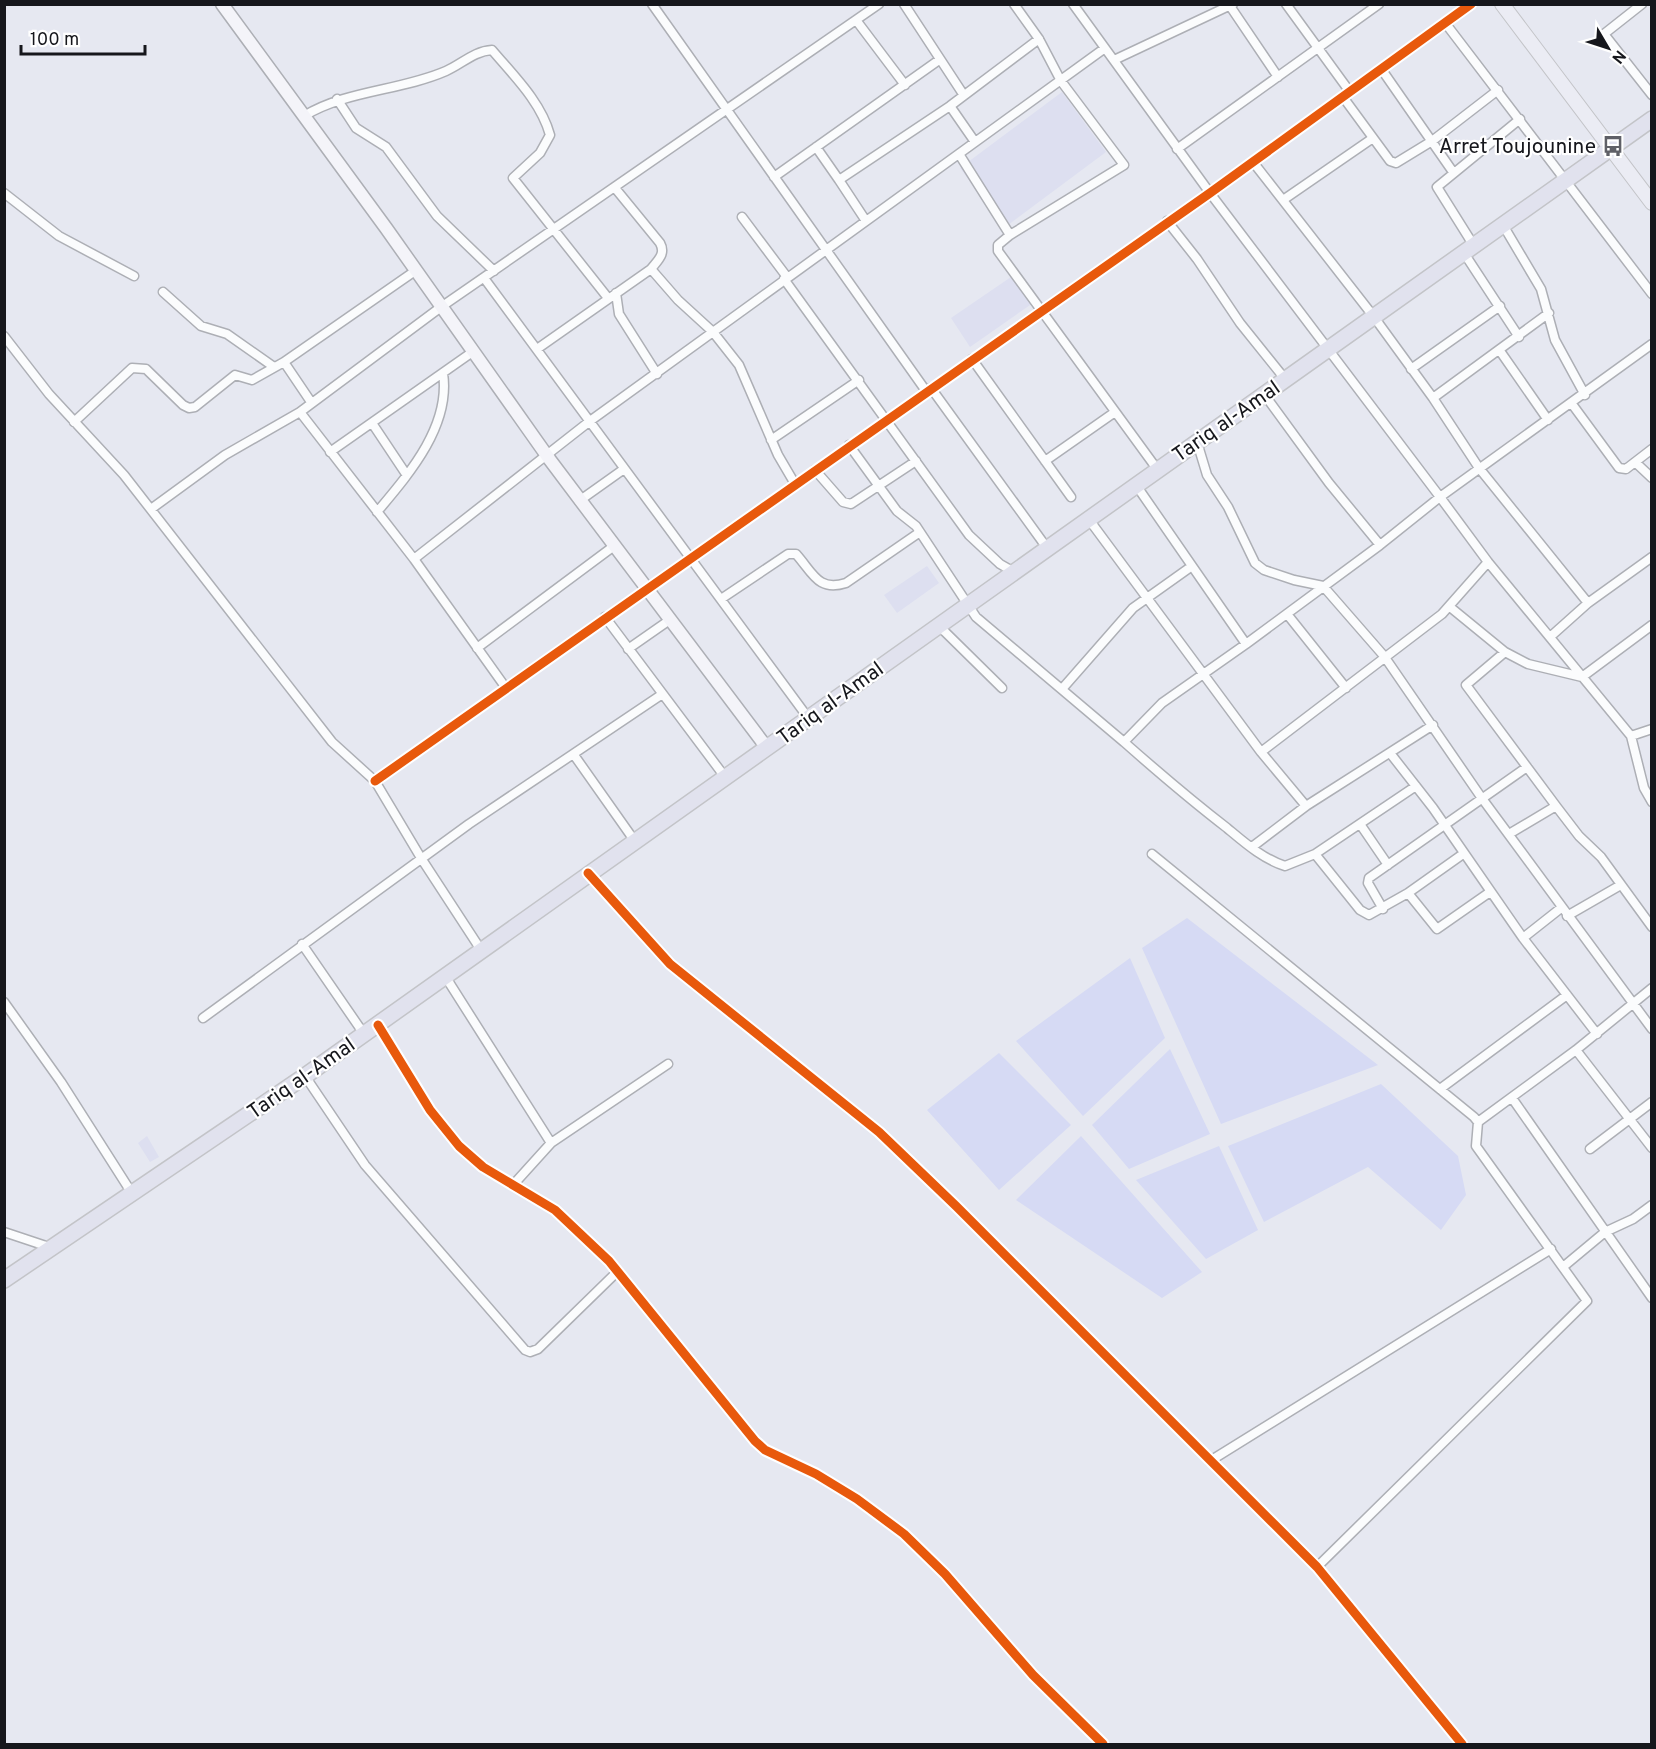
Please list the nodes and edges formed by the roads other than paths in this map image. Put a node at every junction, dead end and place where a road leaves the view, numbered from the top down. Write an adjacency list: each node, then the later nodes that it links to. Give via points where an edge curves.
1 (222, 4): 31 (street)
2 (652, 4): 30 (street)
3 (879, 4): 13 (street)
4 (904, 4): 18 (street)
5 (1014, 4): 15 (street)
6 (1073, 4): 16 (street)
7 (1286, 4): 17 (street)
8 (1379, 4): 17 (street)
9 (1471, 4): 14 (street)
10 (1502, 4): 38 (main road)
11 (1642, 4): 26 (street, via 1604,34)
12 (1231, 5): 19 (street); 21 (street)
13 (856, 20): 23 (street); 30 (street)
14 (1446, 24): 20 (street); 24 (street)
15 (1039, 39): 22 (street); 25 (street)
16 (1105, 48): 19 (street); 22 (street)
17 (1318, 48): 21 (street); 27 (street)
18 (939, 60): 23 (street); 25 (street)
19 (1114, 60): 39 (street)
20 (1382, 70): 27 (street); 35 (street)
21 (1278, 76): 39 (street)
22 (1061, 81): 36 (street); 56 (street, via 1124,165)
23 (905, 85): 37 (street)
24 (1498, 90): 32 (street); 35 (street)
25 (963, 94): 29 (street)
26 (1652, 94)
27 (1347, 95): 34 (street); 41 (street)
28 (337, 99): 31 (street); 55 (street, via 426,78 481,51 492,50 546,119 550,135 540,153 513,178); 61 (street, via 356,128 386,147 437,216)
29 (950, 106): 36 (street); 45 (street)
30 (726, 109): 43 (street); 46 (street)
31 (304, 116): 60 (street)
32 (1520, 119): 42 (street); 44 (street)
33 (1652, 119): 38 (highway, Tariq al-Amal)
34 (1373, 138): 35 (street, via 1395,163); 49 (street)
35 (1432, 141): 42 (street)
36 (975, 142): 40 (street)
37 (816, 147): 43 (street); 45 (street)
38 (1611, 148): 44 (highway, Tariq al-Amal); 50 (main road)
39 (1177, 149): 48 (street)
40 (959, 154): 52 (street); 56 (street)
41 (1253, 162): 48 (street); 49 (street)
42 (1453, 172): 58 (street, via 1437,187)
43 (774, 177): 57 (street)
44 (1566, 179): 54 (highway, Tariq al-Amal); 66 (street)
45 (839, 180): 52 (street)
46 (615, 188): 55 (street); 59 (street, via 663,248)
47 (4, 193): 62 (street, via 59,236)
48 (1210, 193): 53 (street); 78 (street)
49 (1283, 200): 72 (street)
50 (1652, 203)
51 (742, 217): 64 (street)
52 (867, 221): 57 (street)
53 (1167, 221): 70 (street); 87 (street, via 1240,323)
54 (1503, 225): 58 (highway, Tariq al-Amal); 71 (street, via 1542,289)
55 (554, 230): 61 (street); 67 (street)
56 (1010, 235): 70 (street, via 998,245 998,251)
57 (826, 250): 64 (street); 89 (street)
58 (1469, 250): 68 (street); 72 (highway, Tariq al-Amal)
59 (651, 268): 67 (street); 73 (street)
60 (415, 270): 69 (street); 82 (street)
61 (494, 272): 63 (street)
62 (134, 276)
63 (484, 278): 69 (street); 77 (street)
64 (785, 278): 73 (street); 88 (street)
65 (163, 292): 83 (street, via 201,326 227,334)
66 (1652, 294)
67 (612, 296): 77 (street); 86 (street)
68 (1500, 306): 75 (street); 84 (street)
69 (441, 307): 80 (street); 93 (street)
70 (1043, 310): 81 (street); 96 (street)
71 (1549, 313): 75 (street); 91 (street, via 1555,340)
72 (1374, 317): 78 (highway, Tariq al-Amal); 84 (street)
73 (713, 332): 86 (street); 102 (street, via 743,373)
74 (4, 336): 100 (street)
75 (1519, 337): 79 (street)
76 (1652, 344): 91 (street)
77 (537, 349): 99 (street)
78 (1328, 349): 87 (highway, Tariq al-Amal); 121 (street)
79 (1500, 351): 92 (street); 98 (street)
80 (471, 352): 85 (street); 107 (street)
81 (972, 359): 89 (street); 109 (street)
82 (284, 362): 83 (street); 93 (street)
83 (274, 367): 100 (street, via 252,380 235,375 189,408 152,373 132,368)
84 (1411, 369): 92 (street)
85 (443, 373): 101 (street); 115 (street, via 445,388 440,415)
86 (657, 374): 99 (street)
87 (1286, 379): 90 (highway, Tariq al-Amal)
88 (859, 380): 97 (street); 102 (street)
89 (929, 390): 97 (street); 129 (street)
90 (1264, 394): 103 (highway, Tariq al-Amal); 127 (street)
91 (1585, 394): 94 (street)
92 (1433, 398): 111 (street)
93 (311, 402): 95 (street)
94 (1572, 404): 98 (street); 110 (street, via 1619,468 1626,469)
95 (300, 412): 106 (street); 123 (street, via 225,455)
96 (1115, 412): 109 (street); 113 (street)
97 (887, 419): 104 (street); 108 (street)
98 (1548, 420): 111 (street)
99 (590, 421): 107 (street); 112 (street)
100 (74, 422): 123 (street)
101 (372, 423): 106 (street); 115 (street)
102 (771, 440): 117 (street)
103 (1197, 442): 113 (highway, Tariq al-Amal); 136 (street, via 1207,475 1228,507 1255,563 1294,580)
104 (849, 445): 114 (street); 119 (street)
105 (1652, 449): 110 (street)
106 (330, 452): 124 (street)
107 (546, 455): 122 (street); 132 (street)
108 (916, 461): 119 (street); 135 (street, via 969,535)
109 (1044, 461): 120 (street)
110 (1635, 462): 116 (street)
111 (1479, 468): 121 (street); 140 (street)
112 (624, 469): 122 (street); 131 (street)
113 (1157, 469): 118 (highway, Tariq al-Amal)
114 (815, 470): 117 (street); 119 (street, via 843,502 851,504)
115 (406, 474): 124 (street)
116 (1652, 478)
117 (795, 484): 131 (street)
118 (1136, 485): 129 (highway, Tariq al-Amal); 134 (street)
119 (879, 488): 126 (street)
120 (1071, 497)
121 (1440, 497): 127 (street); 133 (street)
122 (579, 501): 128 (street)
123 (151, 509): 172 (street, via 332,742)
124 (377, 512): 132 (street)
125 (1093, 525): 138 (street)
126 (920, 532): 139 (street, via 846,583 832,588 822,585 796,554 788,554); 141 (street)
127 (1380, 545): 136 (street)
128 (614, 546): 137 (street); 150 (street)
129 (1047, 548): 135 (highway, Tariq al-Amal)
130 (1652, 557): 140 (street)
131 (691, 558): 137 (street); 139 (street)
132 (414, 559): 150 (street)
133 (1488, 562): 142 (street); 148 (street)
134 (1192, 566): 138 (street); 149 (street)
135 (1014, 572): 141 (highway, Tariq al-Amal)
136 (1323, 585): 143 (street); 153 (street)
137 (646, 588): 144 (street); 145 (street)
138 (1145, 597): 154 (street); 159 (street)
139 (721, 598): 161 (street)
140 (1588, 603): 148 (street)
141 (967, 605): 146 (highway, Tariq al-Amal); 159 (street)
142 (1450, 606): 152 (street); 153 (street)
143 (1287, 614): 149 (street); 158 (street)
144 (605, 617): 151 (street); 156 (street)
145 (671, 620): 151 (street); 166 (street)
146 (937, 625): 157 (street); 161 (highway, Tariq al-Amal)
147 (1652, 625): 155 (street)
148 (1550, 637): 155 (street)
149 (1246, 644): 154 (street)
150 (477, 648): 156 (street)
151 (628, 649): 160 (street)
152 (1505, 652): 155 (street, via 1528,664); 170 (street, via 1466,684)
153 (1384, 656): 158 (street); 162 (street)
154 (1203, 674): 165 (street, via 1161,703); 167 (street)
155 (1582, 677): 164 (street)
156 (506, 688): 172 (street)
157 (1002, 688)
158 (1346, 688): 167 (street)
159 (1062, 689): 165 (street)
160 (662, 695): 169 (street); 171 (street)
161 (810, 719): 166 (highway, Tariq al-Amal)
162 (1433, 725): 168 (street); 174 (street)
163 (1652, 729): 164 (street)
164 (1630, 736): 175 (street, via 1644,788)
165 (1124, 742): 182 (street)
166 (767, 748): 171 (highway, Tariq al-Amal)
167 (1261, 752): 176 (street)
168 (1390, 753): 173 (street); 176 (street)
169 (574, 755): 181 (street); 186 (street)
170 (1527, 767): 174 (street); 177 (street)
171 (725, 777): 181 (highway, Tariq al-Amal)
172 (375, 781): 186 (street)
173 (1416, 786): 178 (street); 179 (street)
174 (1481, 797): 179 (street); 180 (street)
175 (1652, 802)
176 (1306, 806): 182 (street)
177 (1556, 806): 180 (street); 189 (street, via 1601,857)
178 (1360, 824): 184 (street); 187 (street)
179 (1445, 826): 185 (street); 187 (street)
180 (1509, 834): 192 (street)
181 (634, 840): 188 (highway, Tariq al-Amal)
182 (1252, 848): 184 (street, via 1285,866)
183 (1152, 854): 212 (street)
184 (1315, 854): 193 (street, via 1363,913 1374,914)
185 (1464, 854): 190 (street); 191 (street)
186 (421, 858): 197 (street); 198 (street)
187 (1388, 865): 193 (street, via 1368,881)
188 (588, 873): 198 (highway, Tariq al-Amal); 231 (street, via 670,964 879,1132)
189 (1619, 886): 194 (street); 195 (street)
190 (1490, 892): 191 (street, via 1437,929); 196 (street)
191 (1408, 893): 193 (street)
192 (1561, 908): 194 (street); 196 (street)
193 (1383, 909)
194 (1567, 916): 203 (street)
195 (1652, 927)
196 (1523, 938): 201 (street)
197 (302, 944): 204 (street); 207 (street)
198 (481, 950): 199 (highway, Tariq al-Amal)
199 (445, 976): 205 (highway, Tariq al-Amal); 217 (street)
200 (1652, 988): 203 (street)
201 (1567, 994): 208 (street); 212 (street)
202 (4, 1002): 221 (street)
203 (1633, 1005): 206 (street); 208 (street)
204 (203, 1018)
205 (378, 1024): 207 (highway, Tariq al-Amal); 220 (street, via 445,1130 468,1155)
206 (1652, 1029)
207 (364, 1034): 211 (highway, Tariq al-Amal)
208 (1597, 1034): 209 (street)
209 (1576, 1050): 213 (street); 215 (street)
210 (668, 1064): 217 (street)
211 (305, 1076): 221 (highway, Tariq al-Amal); 228 (street, via 365,1165 525,1350 538,1349)
212 (1440, 1089): 216 (street)
213 (1512, 1098): 216 (street); 224 (street)
214 (1652, 1102): 215 (street)
215 (1629, 1120): 218 (street); 219 (street)
216 (1478, 1122): 226 (street, via 1476,1146)
217 (551, 1143): 220 (street)
218 (1652, 1148)
219 (1590, 1149)
220 (513, 1185): 228 (street, via 555,1210)
221 (133, 1195): 225 (highway, Tariq al-Amal)
222 (1652, 1205): 224 (street, via 1634,1219)
223 (4, 1232): 225 (street)
224 (1605, 1232): 227 (street); 230 (street)
225 (52, 1248): 229 (highway, Tariq al-Amal)
226 (1551, 1249): 227 (street); 231 (street)
227 (1563, 1267): 232 (street, via 1587,1300)
228 (618, 1271): 233 (street, via 754,1441 858,1499 904,1534 1033,1675)
229 (4, 1280)
230 (1652, 1298)
231 (1210, 1461): 232 (street)
232 (1317, 1568): 234 (street)
233 (1103, 1744)
234 (1462, 1744)

